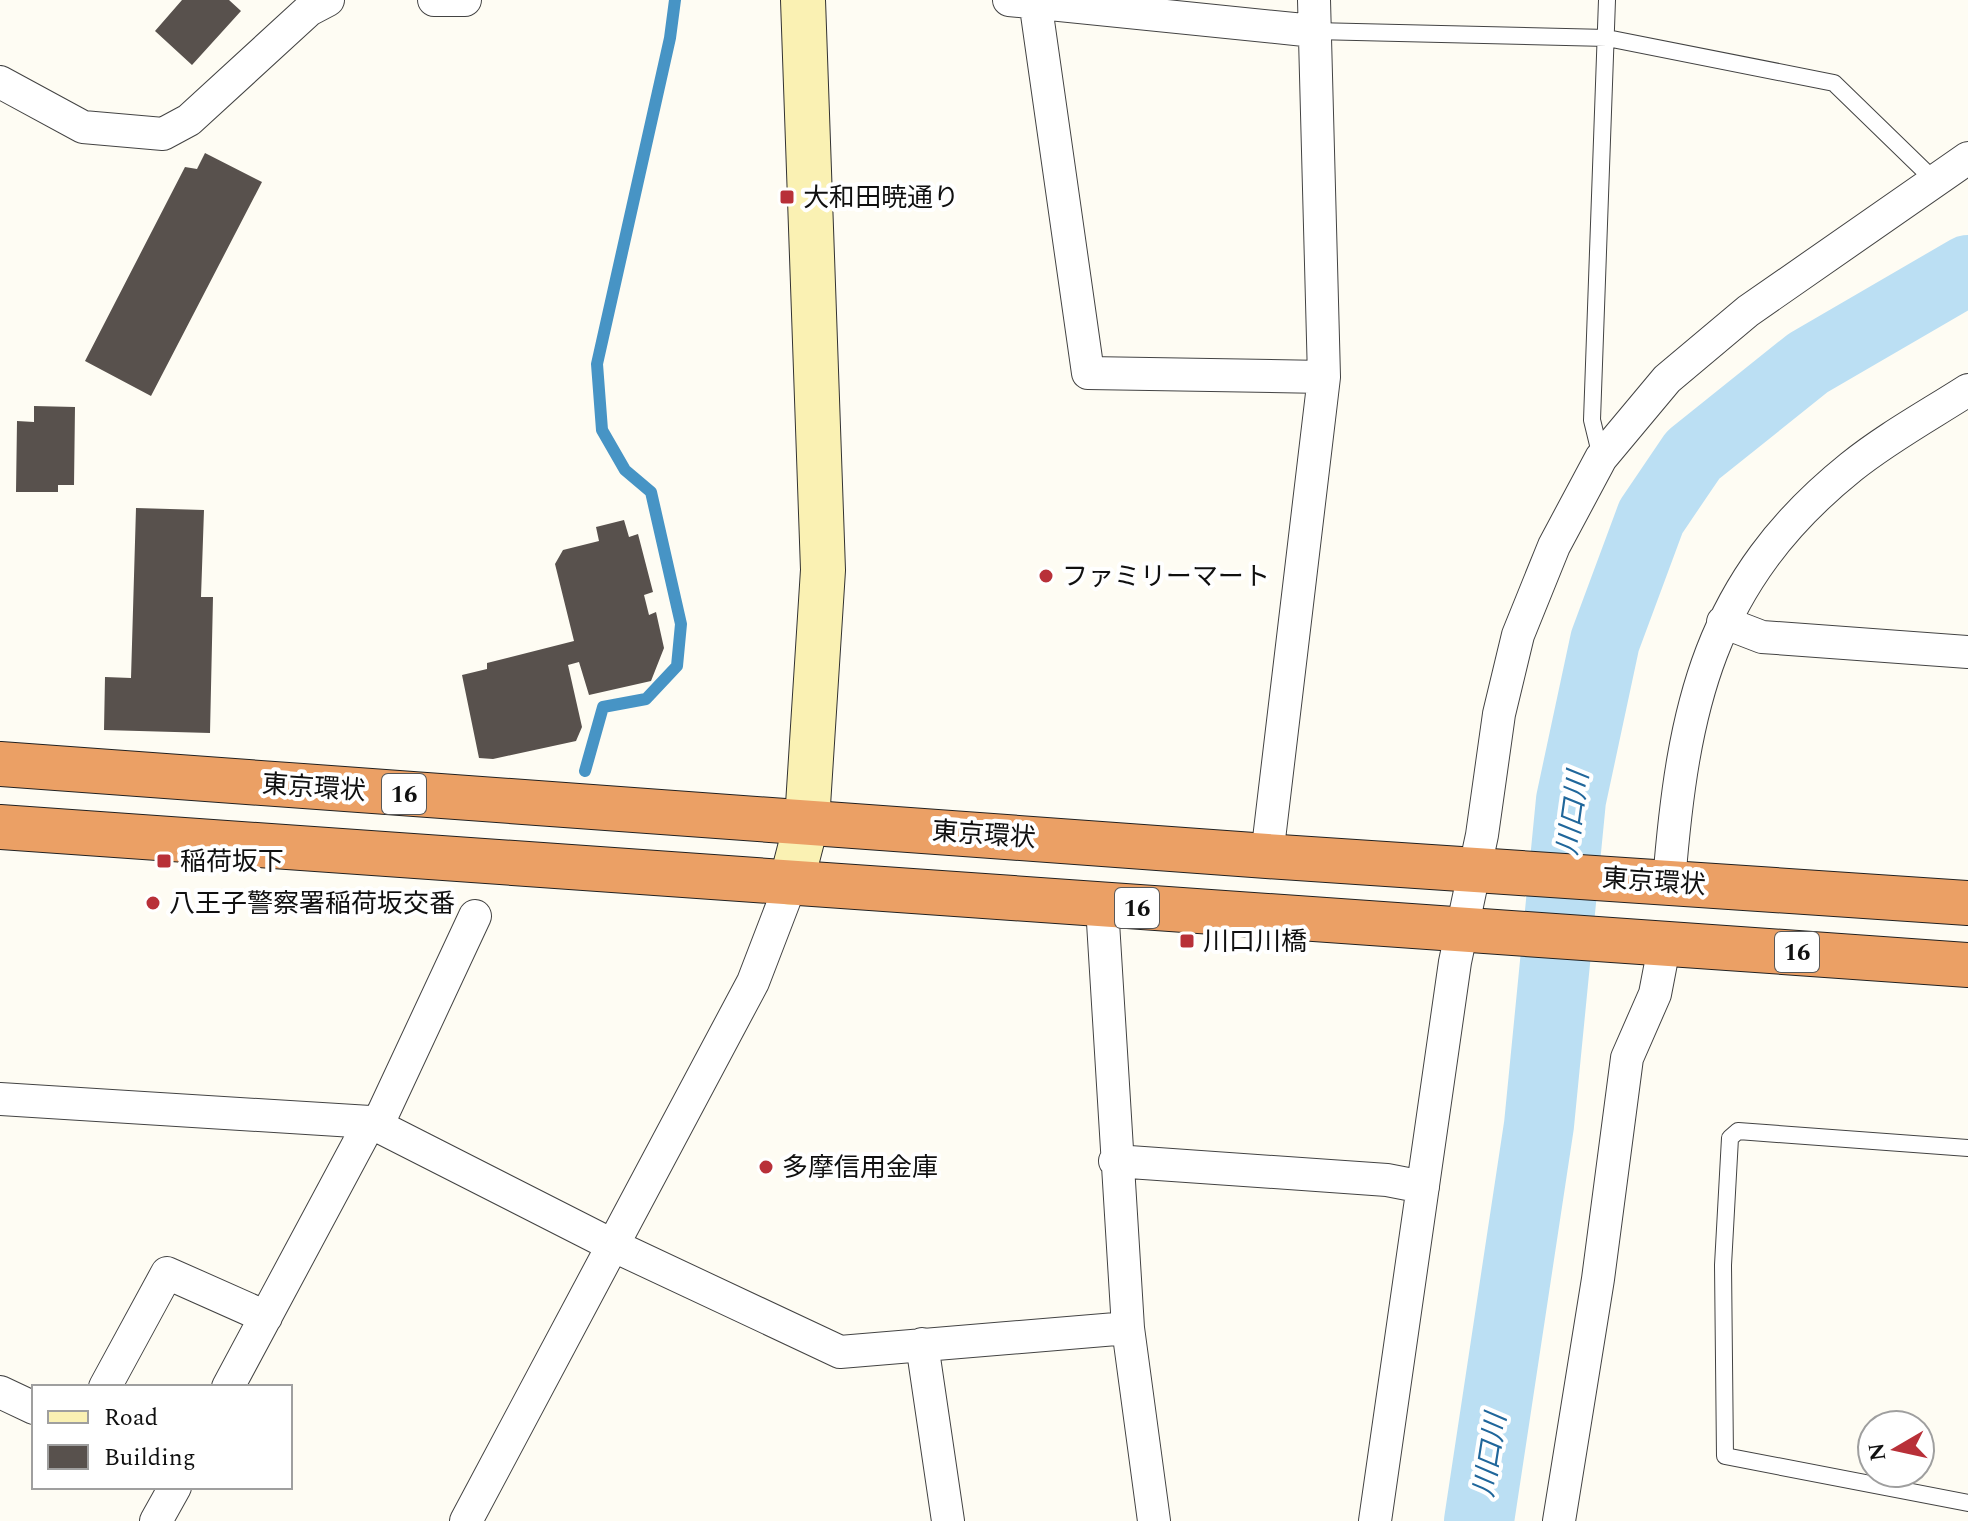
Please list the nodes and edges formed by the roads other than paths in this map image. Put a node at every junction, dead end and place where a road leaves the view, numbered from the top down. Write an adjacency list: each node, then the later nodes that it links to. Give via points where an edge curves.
1 (328, 0): 9 (street, via 309,10 189,120 163,134 83,127)
2 (434, 0): 3 (street)
3 (465, 0)
4 (803, 0): 18 (street, via 823,570)
5 (1607, 0): 8 (lane)
6 (1026, 2): 7 (street); 12 (street, via 1088,373)
7 (1314, 15): 8 (lane); 12 (street)
8 (1607, 38): 11 (lane, via 1834,83); 14 (lane, via 1592,420)
9 (0, 82)
10 (1968, 158): 11 (street)
11 (1937, 183): 14 (street, via 1719,332 1667,379)
12 (1324, 377): 20 (street)
13 (1968, 390): 15 (street, via 1853,464 1811,501 1768,549)
14 (1601, 458): 21 (street, via 1554,546 1518,635 1499,714)
15 (1723, 622): 16 (street, via 1762,637); 22 (street, via 1692,712)
16 (1968, 652)
17 (0, 764): 18 (highway, 東京環状 / 16)
18 (807, 821): 20 (highway, 東京環状 / 16); 23 (street)
19 (0, 827): 23 (highway, 16)
20 (1267, 856): 21 (highway, 東京環状 / 16)
21 (1482, 870): 22 (highway, 東京環状 / 16); 27 (street)
22 (1650, 881): 24 (highway, 東京環状 / 16)
23 (791, 883): 25 (highway, 16); 35 (street, via 753,982)
24 (1968, 903)
25 (1102, 906): 27 (highway, 16); 33 (street)
26 (475, 916): 31 (street)
27 (1471, 930): 28 (highway, 16); 34 (street)
28 (1645, 942): 29 (highway, 16); 50 (street, via 1655,994 1627,1058)
29 (1968, 965)
30 (0, 1099): 31 (street)
31 (374, 1124): 35 (street); 36 (street)
32 (1968, 1148): 44 (lane, via 1738,1131 1730,1138 1723,1265 1725,1456)
33 (1115, 1161): 34 (street); 37 (street)
34 (1423, 1187): 49 (street)
35 (612, 1245): 38 (street, via 840,1352); 46 (street)
36 (266, 1317): 39 (street, via 167,1273); 40 (street)
37 (1128, 1328): 38 (street); 48 (street)
38 (922, 1344): 47 (street)
39 (106, 1385)
40 (229, 1385)
41 (0, 1392): 42 (street)
42 (32, 1407)
43 (174, 1489): 45 (street)
44 (1968, 1503)
45 (156, 1521)
46 (466, 1521)
47 (948, 1521)
48 (1154, 1521)
49 (1375, 1521)
50 (1559, 1521)

